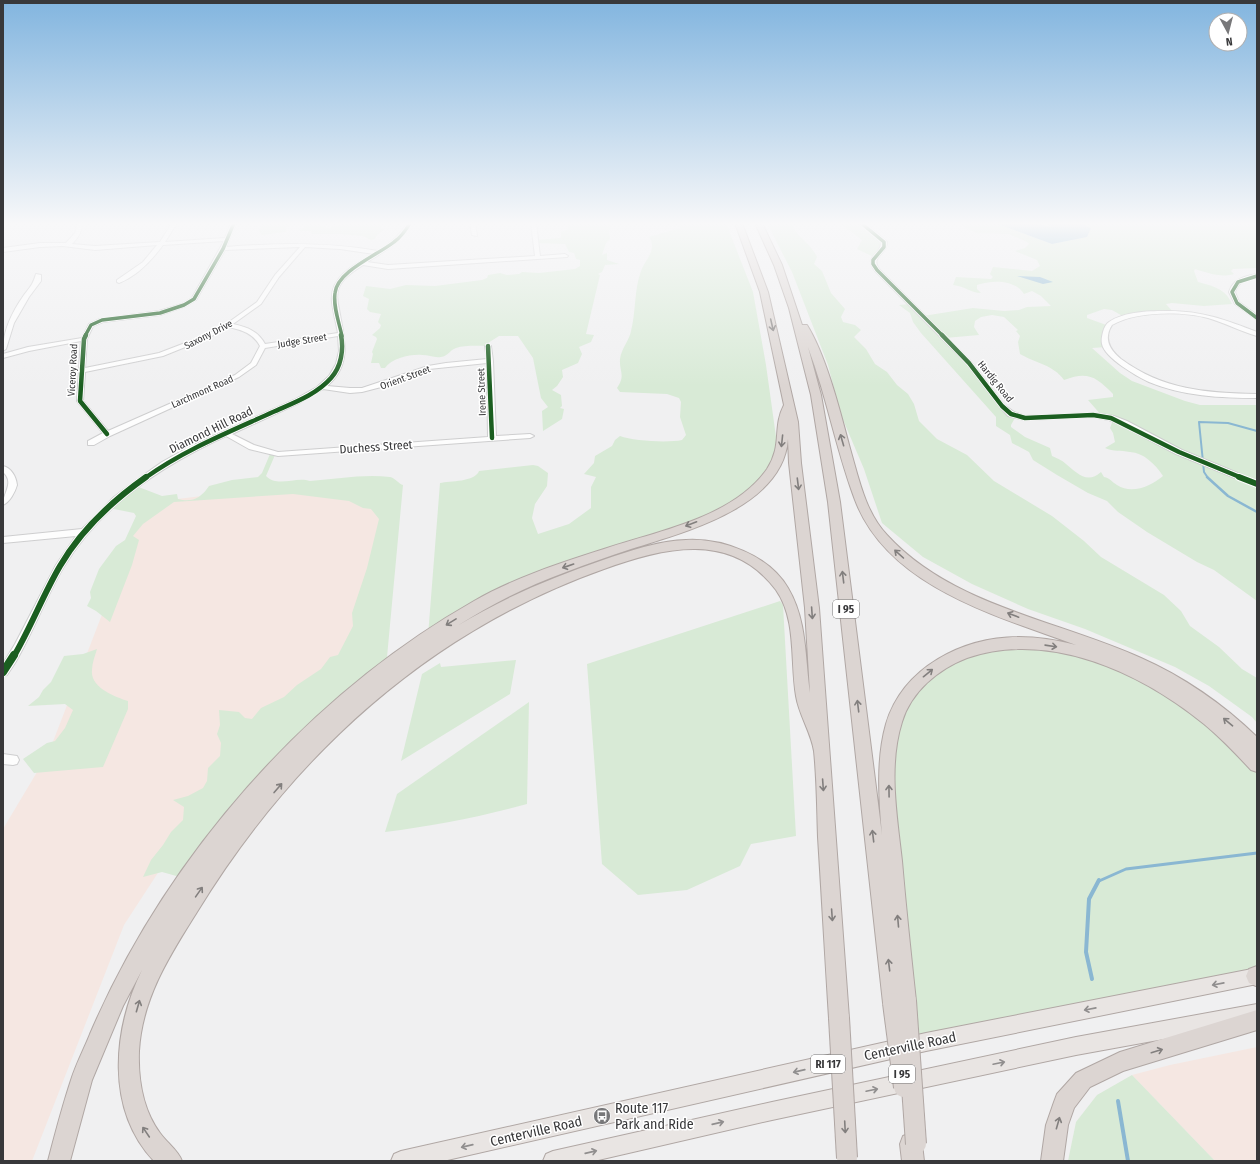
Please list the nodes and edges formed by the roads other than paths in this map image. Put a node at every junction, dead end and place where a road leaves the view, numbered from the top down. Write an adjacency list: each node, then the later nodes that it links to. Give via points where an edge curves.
1 (38, 277): 13 (street)
2 (125, 277): 10 (street)
3 (207, 277): 18 (street, Viceroy Road, via 194,299 184,305 160,313 96,322)
4 (276, 277): 15 (street, Saxony Drive, via 259,303)
5 (344, 277): 16 (street, Diamond Hill Road, via 337,284 335,304)
6 (759, 277): 27 (highway, one-way to 27)
7 (782, 277): 11 (highway, I 95)
8 (885, 277): 34 (street, Hardig Road, via 969,363 1011,414 1025,418 1111,418 1160,443)
9 (1250, 277): 12 (street, via 1236,283 1232,292 1237,303)
10 (119, 281)
11 (789, 293): 40 (highway, one-way to 11, via 1200,699 1170,680 1136,662 972,599 923,573 882,538 862,506 819,362); 43 (highway, I 95, one-way to 11, via 834,502 816,395)
12 (1257, 318)
13 (11, 323): 14 (street); 21 (street)
14 (3, 324)
15 (228, 325): 19 (street, via 251,331 259,337); 24 (street, Saxony Drive, via 189,345 161,355)
16 (341, 334): 19 (street, Judge Street); 25 (street, Diamond Hill Road, via 344,352 338,367)
17 (1257, 334): 26 (street, via 1201,314 1163,313 1132,316 1113,322 1106,332 1105,344 1113,355 1127,366 1164,384 1206,395)
18 (84, 339): 22 (street); 24 (street, Viceroy Road)
19 (263, 346): 28 (street, Larchmont Road, via 254,364 237,376)
20 (488, 346): 23 (street, Irene Street)
21 (3, 349)
22 (3, 356)
23 (490, 361): 25 (street, Orient Street, via 427,368 376,388 361,391 349,392); 31 (street, Irene Street)
24 (82, 371): 28 (street, Viceroy Road, via 80,401)
25 (320, 387): 29 (street, Diamond Hill Road, via 298,401)
26 (1257, 396)
27 (790, 404): 39 (highway, one-way to 39, via 812,608); 48 (highway, one-way to 48, via 782,420 783,441 774,465 758,488 746,497 702,520 531,580 456,618 366,684 267,777 183,885 117,994 94,1045 69,1117)
28 (107, 434): 32 (street, Larchmont Road)
29 (227, 434): 31 (street, Duchess Street, via 245,446 278,454); 36 (street, Diamond Hill Road, via 189,451 155,471 125,492)
30 (530, 436): 31 (street, Duchess Street)
31 (492, 438)
32 (91, 443)
33 (3, 468): 35 (street, via 12,476 14,484)
34 (1257, 484)
35 (3, 502)
36 (83, 532): 37 (street); 38 (street, Diamond Hill Road, via 66,556 22,642)
37 (3, 540)
38 (3, 672)
39 (821, 746): 47 (highway, one-way to 47, bridge); 49 (highway, one-way to 39, via 153,1142 141,1124 129,1084 131,1041 138,1004 161,954 191,903 226,852 298,765 376,691 446,640 522,597 630,555 665,545 688,543 726,549 757,564 772,576 787,595 797,626 803,696)
40 (1257, 748)
41 (1257, 765): 43 (highway, one-way to 41, via 888,788 890,755 898,710 915,684 928,671 960,654 997,644 1044,644 1090,654 1133,672 1176,695 1208,719)
42 (1257, 976): 50 (main road, Centerville Road / RI 117, one-way to 50, via 926,1042)
43 (899, 1002): 46 (highway, I 95, bridge)
44 (1257, 1013): 51 (main road, one-way to 44, via 1076,1046)
45 (1257, 1020): 52 (highway, one-way to 45, via 1057,1125 1065,1102 1082,1080 1120,1062)
46 (914, 1153)
47 (847, 1160)
48 (59, 1161)
49 (171, 1161)
50 (401, 1161)
51 (553, 1161)
52 (1052, 1161)

